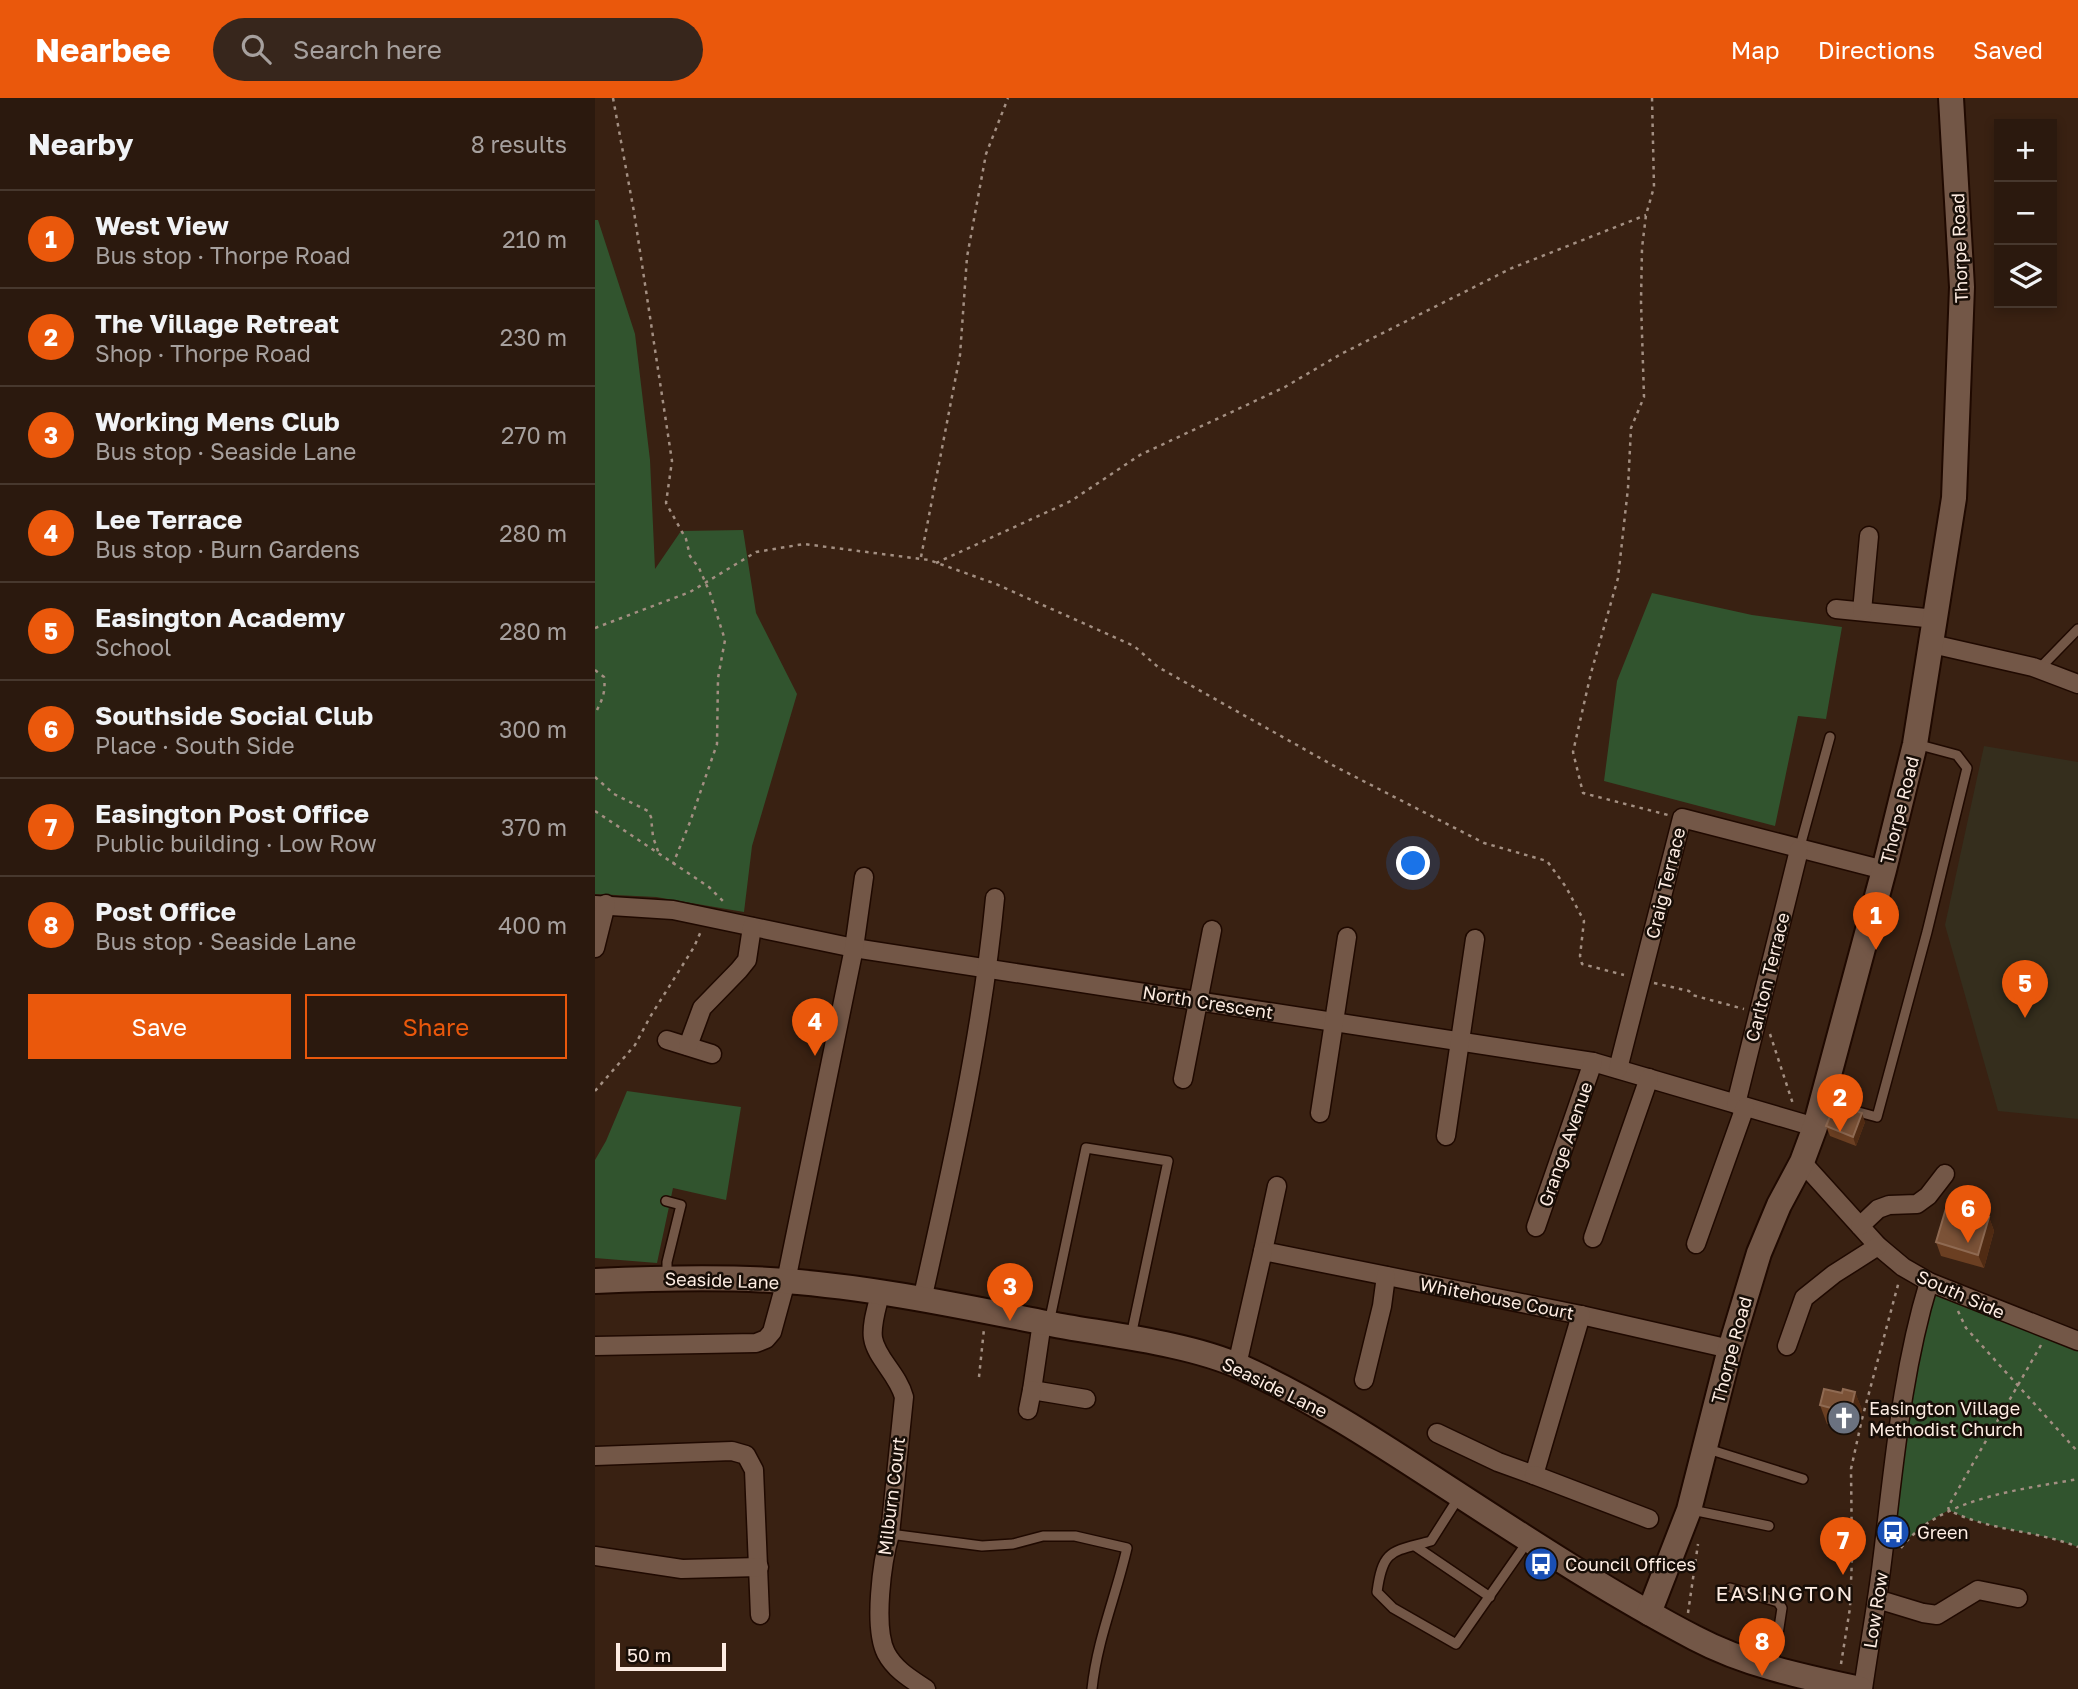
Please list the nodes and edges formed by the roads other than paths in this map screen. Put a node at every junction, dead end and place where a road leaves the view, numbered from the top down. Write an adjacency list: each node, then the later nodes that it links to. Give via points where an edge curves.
1 (1951, 98): 5 (main road, Thorpe Road, via 1962,287 1954,498)
2 (1869, 536): 4 (street)
3 (1836, 609): 4 (street)
4 (1862, 611): 5 (street)
5 (1936, 619): 7 (main road, Thorpe Road)
6 (2078, 629): 8 (lane)
7 (1932, 644): 8 (street); 11 (main road, Thorpe Road)
8 (2039, 669): 9 (street)
9 (2078, 684)
10 (1830, 737): 12 (lane)
11 (1915, 744): 13 (main road, Thorpe Road); 34 (lane, via 1957,755 1967,768 1927,932 1877,1117)
12 (1799, 850): 13 (street, Craig Terrace); 31 (street, Craig Terrace, via 1682,818); 35 (street, Carlton Terrace)
13 (1884, 870): 34 (main road, Thorpe Road)
14 (864, 877): 22 (street)
15 (995, 898): 23 (street)
16 (600, 904): 17 (street, North Crescent, via 673,910); 21 (street)
17 (746, 926): 22 (street, North Crescent); 28 (street, via 747,960 702,1008)
18 (1212, 930): 24 (street)
19 (1347, 937): 25 (street)
20 (1475, 939): 27 (street)
21 (595, 948)
22 (853, 948): 23 (street, North Crescent); 52 (street)
23 (988, 968): 24 (street, North Crescent); 55 (street, via 964,1110)
24 (1200, 1000): 25 (street, North Crescent); 33 (street)
25 (1332, 1021): 27 (street, North Crescent); 36 (street)
26 (667, 1040): 28 (street)
27 (1460, 1042): 30 (street, North Crescent); 38 (street)
28 (688, 1046): 29 (street)
29 (712, 1054)
30 (1593, 1062): 31 (street, North Crescent); 44 (street, Grange Avenue)
31 (1618, 1069): 32 (street, North Crescent)
32 (1649, 1078): 35 (street, North Crescent); 45 (street)
33 (1183, 1079)
34 (1822, 1102): 37 (main road, Thorpe Road)
35 (1740, 1106): 37 (street, North Crescent); 46 (street, Carlton Terrace)
36 (1320, 1113)
37 (1815, 1127): 39 (main road, Thorpe Road)
38 (1446, 1136)
39 (1802, 1162): 43 (street, South Side); 62 (main road, Thorpe Road, via 1759,1253)
40 (1945, 1174): 43 (street, via 1917,1205 1878,1209)
41 (1277, 1186): 48 (street)
42 (666, 1201): 50 (lane, via 681,1205)
43 (1860, 1226): 47 (street, South Side)
44 (1536, 1227)
45 (1593, 1238)
46 (1696, 1244)
47 (1878, 1246): 53 (street, South Side); 61 (street, via 1804,1298)
48 (1263, 1251): 49 (street, Whitehouse Court); 63 (street)
49 (1386, 1276): 56 (street, Whitehouse Court); 64 (street)
50 (667, 1277): 51 (main road, Seaside Lane); 52 (main road, Seaside Lane)
51 (595, 1281)
52 (786, 1281): 54 (main road, Seaside Lane); 60 (street, via 772,1332 756,1343)
53 (1929, 1282): 59 (street, South Side); 85 (street, Low Row, via 1914,1331 1897,1429)
54 (880, 1294): 55 (main road, Seaside Lane); 77 (street, Milburn Court, via 872,1336 904,1397)
55 (922, 1300): 57 (main road, Seaside Lane)
56 (1581, 1315): 62 (street, Whitehouse Court); 71 (street)
57 (1045, 1323): 58 (main road, Seaside Lane); 58 (lane, via 1086,1148 1168,1161); 65 (street)
58 (1131, 1338): 63 (main road, Seaside Lane)
59 (2078, 1340)
60 (595, 1346)
61 (1787, 1346)
62 (1730, 1349): 69 (main road, Thorpe Road)
63 (1237, 1365): 73 (main road, Seaside Lane, via 1351,1425)
64 (1364, 1380)
65 (1032, 1390): 66 (street); 67 (street)
66 (1086, 1399)
67 (1028, 1410)
68 (1437, 1433): 71 (street)
69 (1706, 1449): 72 (lane); 74 (main road, Thorpe Road)
70 (595, 1456): 81 (street, via 733,1451 746,1455 754,1470)
71 (1534, 1475): 75 (street)
72 (1803, 1479)
73 (1459, 1495): 78 (main road, Seaside Lane); 79 (lane, via 1431,1541)
74 (1696, 1511): 76 (lane); 86 (main road, Thorpe Road)
75 (1649, 1519)
76 (1769, 1526)
77 (890, 1534): 90 (street, Milburn Court, via 883,1556 880,1617 886,1652 903,1674); 91 (lane, via 982,1546 1075,1536 1127,1548 1100,1640)
78 (1529, 1540): 83 (lane); 86 (main road, Seaside Lane)
79 (1415, 1546): 83 (lane); 83 (lane, via 1394,1551 1380,1566 1377,1592 1393,1608 1455,1644)
80 (595, 1556): 81 (street, via 682,1569)
81 (759, 1567): 87 (street)
82 (1730, 1588): 88 (lane, via 1778,1602 1782,1608)
83 (1490, 1597)
84 (2018, 1598): 85 (street, via 1978,1590 1937,1615)
85 (1877, 1599): 89 (street, Low Row)
86 (1649, 1613): 88 (main road, Seaside Lane, via 1710,1646)
87 (760, 1615)
88 (1773, 1668): 89 (main road, Seaside Lane)
89 (1851, 1687)
90 (926, 1689)
91 (1092, 1689)

